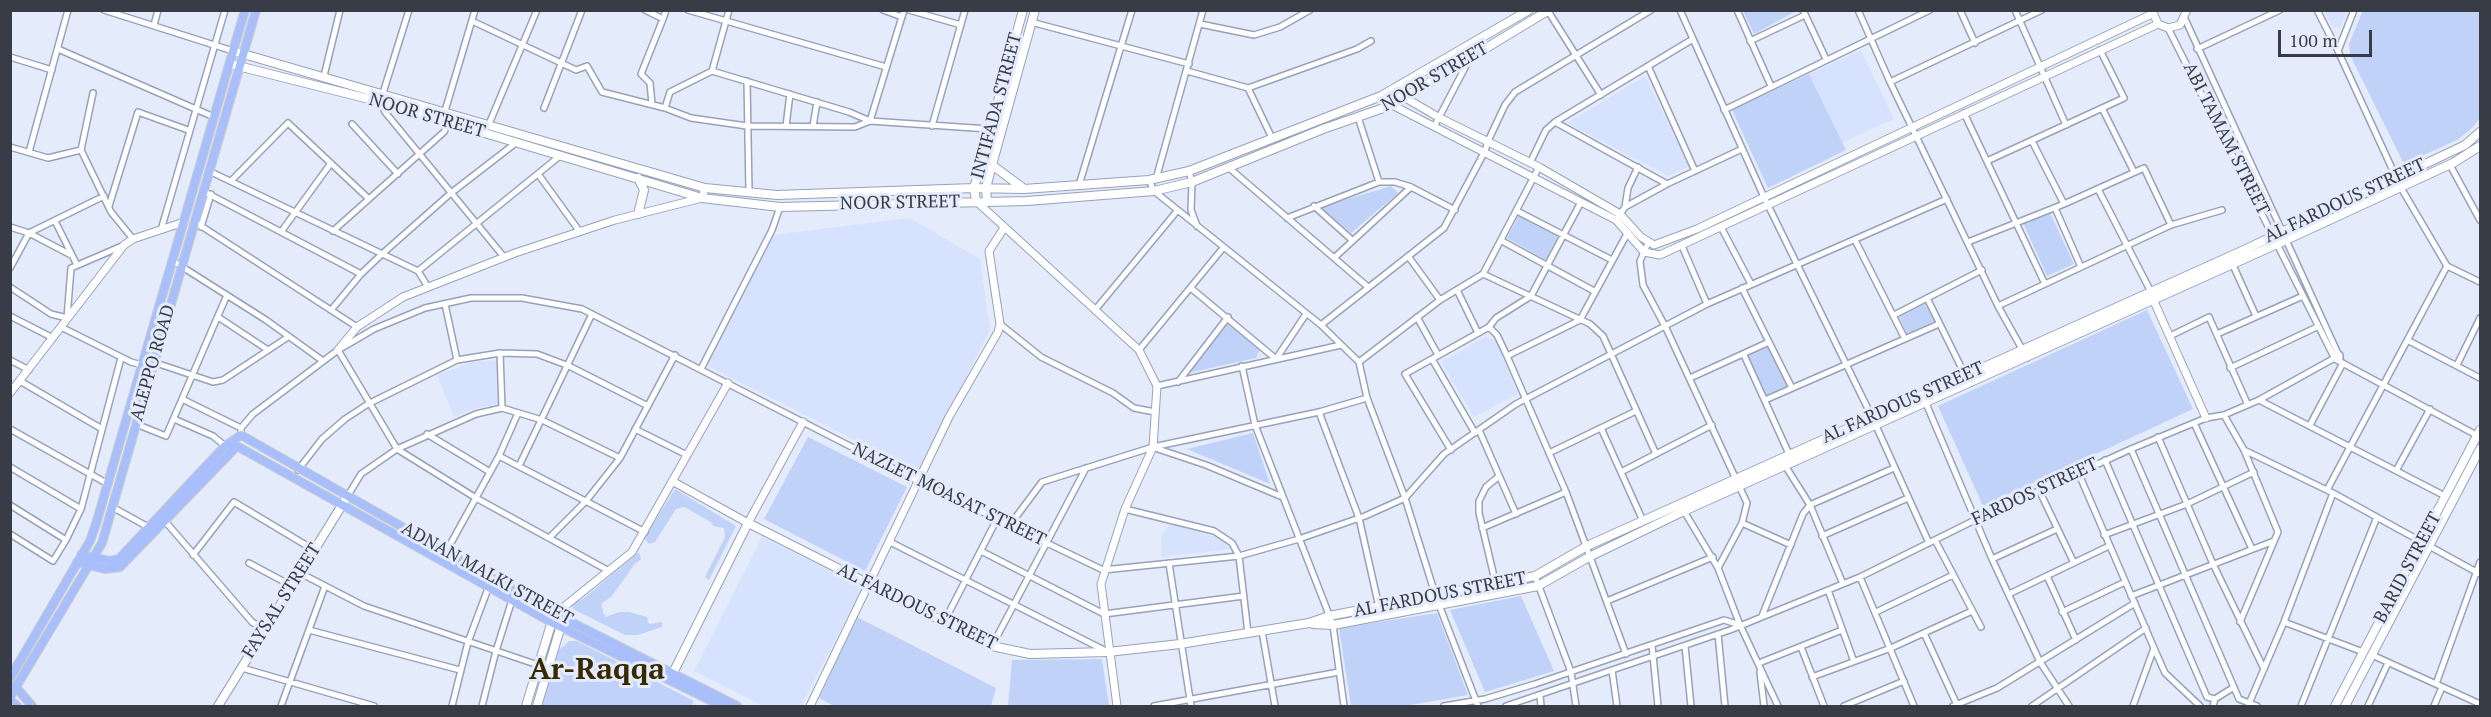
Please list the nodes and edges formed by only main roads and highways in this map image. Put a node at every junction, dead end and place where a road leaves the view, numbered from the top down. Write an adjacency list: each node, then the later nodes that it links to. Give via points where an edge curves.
1 (245, 10): 7 (main road, ALEPPO ROAD)
2 (256, 10): 8 (main road, ALEPPO ROAD)
3 (1023, 10): 15 (main road, INTIFADA STREET)
4 (1035, 10): 13 (main road, INTIFADA STREET)
5 (1529, 10): 17 (main road, NOOR STREET, via 1381,96 1189,171 1153,180)
6 (1548, 11): 21 (main road, NOOR STREET, via 1392,105 1192,182 1154,191)
7 (233, 51): 8 (main road, NOOR STREET); 9 (main road, ALEPPO ROAD)
8 (243, 54): 10 (main road, ALEPPO ROAD); 18 (main road, NOOR STREET)
9 (230, 64): 10 (main road, NOOR STREET); 30 (main road, ALEPPO ROAD, via 108,484 90,541)
10 (240, 66): 14 (main road, NOOR STREET, via 381,102); 31 (main road, ALEPPO ROAD, via 209,171 198,225 182,265 102,543)
11 (2481, 132): 23 (main road, AL FARDOUS STREET, via 2465,145)
12 (2481, 146): 23 (main road, AL FARDOUS STREET, via 2450,165)
13 (992, 165): 16 (main road, INTIFADA STREET); 17 (main road)
14 (638, 178): 19 (main road, NOOR STREET); 22 (main road, via 644,190)
15 (974, 188): 16 (main road, NOOR STREET); 18 (main road, NOOR STREET, via 777,195); 20 (main road, INTIFADA STREET)
16 (986, 188): 17 (main road, NOOR STREET); 21 (main road, INTIFADA STREET)
17 (1024, 189)
18 (723, 191): 19 (main road)
19 (721, 201): 20 (main road, NOOR STREET, via 780,207)
20 (976, 201): 21 (main road, NOOR STREET)
21 (987, 201)
22 (638, 214)
23 (2152, 296): 24 (main road, AL FARDOUS STREET)
24 (2025, 354): 34 (main road, AL FARDOUS STREET, via 1965,375 1736,477 1587,546 1535,576); 34 (main road, AL FARDOUS STREET, via 1926,403 1684,511 1538,586 1333,625)
25 (241, 432): 29 (main road, ADNAN MALKI STREET); 31 (main road, NAZLET MOASAT STREET, via 119,559)
26 (2480, 434): 45 (main road, BARID STREET)
27 (237, 446): 29 (main road, ADNAN MALKI STREET); 31 (main road, NAZLET MOASAT STREET, via 120,567 105,569)
28 (2481, 449): 46 (main road, BARID STREET)
29 (345, 500): 32 (main road, ADNAN MALKI STREET); 32 (main road, ADNAN MALKI STREET, via 446,552); 40 (main road, FAYSAL STREET)
30 (79, 559): 31 (main road, NAZLET MOASAT STREET); 36 (main road, ALEPPO ROAD)
31 (92, 562): 36 (main road, ALEPPO ROAD)
32 (491, 584): 33 (main road, ADNAN MALKI STREET); 33 (main road, ADNAN MALKI STREET, via 512,600)
33 (557, 620): 35 (main road, ADNAN MALKI STREET); 41 (main road); 42 (main road)
34 (1308, 623): 35 (main road, AL FARDOUS STREET, via 1180,644 1108,652 1030,654 992,646 748,523)
35 (671, 676): 43 (main road, ADNAN MALKI STREET); 44 (main road, ADNAN MALKI STREET)
36 (13, 682): 37 (main road, ALEPPO ROAD); 39 (main road)
37 (10, 698): 38 (main road)
38 (17, 706)
39 (32, 706)
40 (218, 706)
41 (526, 706)
42 (537, 706)
43 (722, 706)
44 (737, 706)
45 (2335, 706)
46 (2345, 706)

